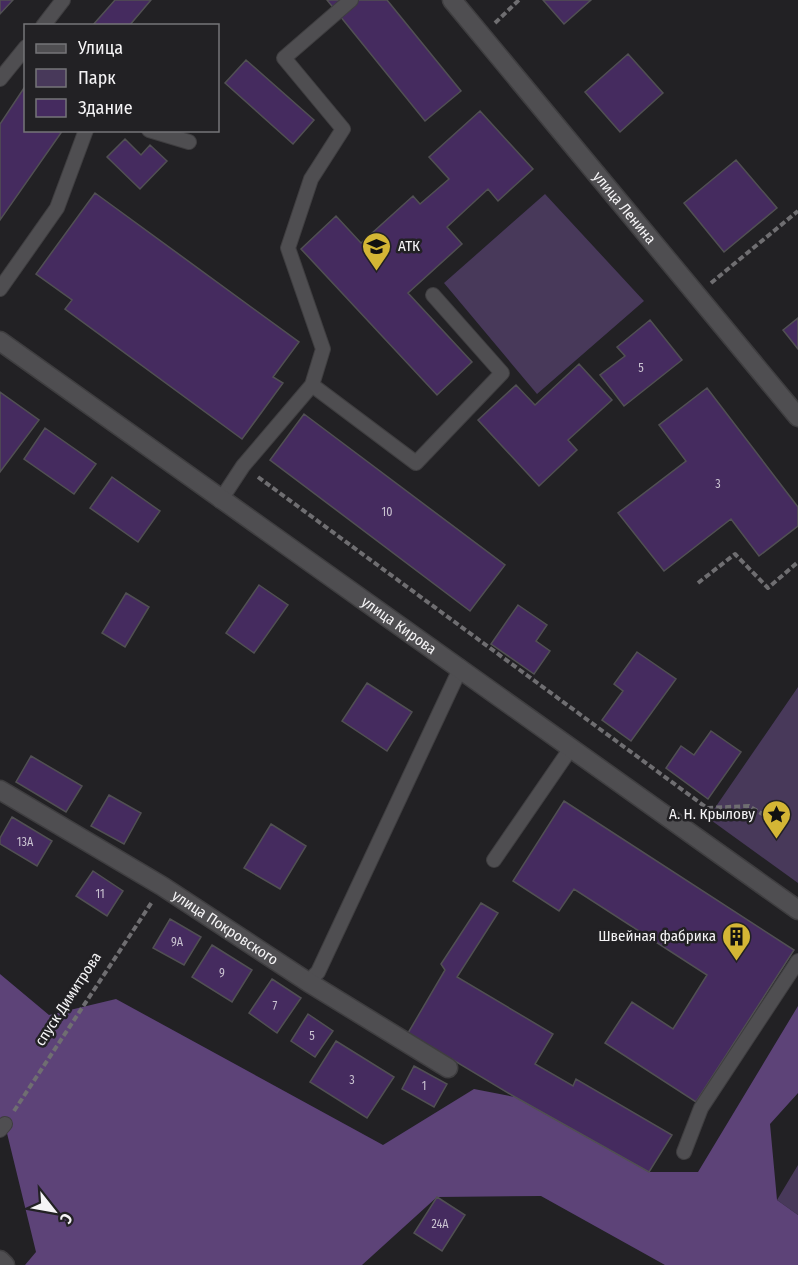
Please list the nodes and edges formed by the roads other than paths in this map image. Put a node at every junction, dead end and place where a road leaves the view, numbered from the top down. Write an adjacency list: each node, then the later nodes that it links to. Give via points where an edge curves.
1 (63, 0): 4 (lane)
2 (351, 0): 13 (lane, via 284,58 343,129 311,179 288,248 323,349)
3 (452, 0): 14 (street, улица Ленина)
4 (45, 24)
5 (24, 49): 6 (lane)
6 (0, 79)
7 (85, 132): 10 (lane, via 57,208)
8 (156, 132): 9 (lane)
9 (189, 142)
10 (0, 289)
11 (433, 295): 13 (lane, via 502,373 416,462)
12 (0, 341): 15 (street, улица Кирова)
13 (312, 385): 15 (lane, via 243,466)
14 (798, 417)
15 (220, 501): 16 (street, улица Кирова)
16 (460, 667): 17 (street, улица Кирова); 22 (lane, via 318,972)
17 (571, 748): 19 (lane); 20 (street, улица Кирова)
18 (0, 790): 22 (street, улица Покровского, via 162,886)
19 (494, 860)
20 (798, 910)
21 (798, 961): 24 (lane, via 701,1108)
22 (308, 982): 23 (street, улица Покровского)
23 (448, 1068)
24 (684, 1152)
25 (0, 1260): 26 (street)
26 (5, 1265)

